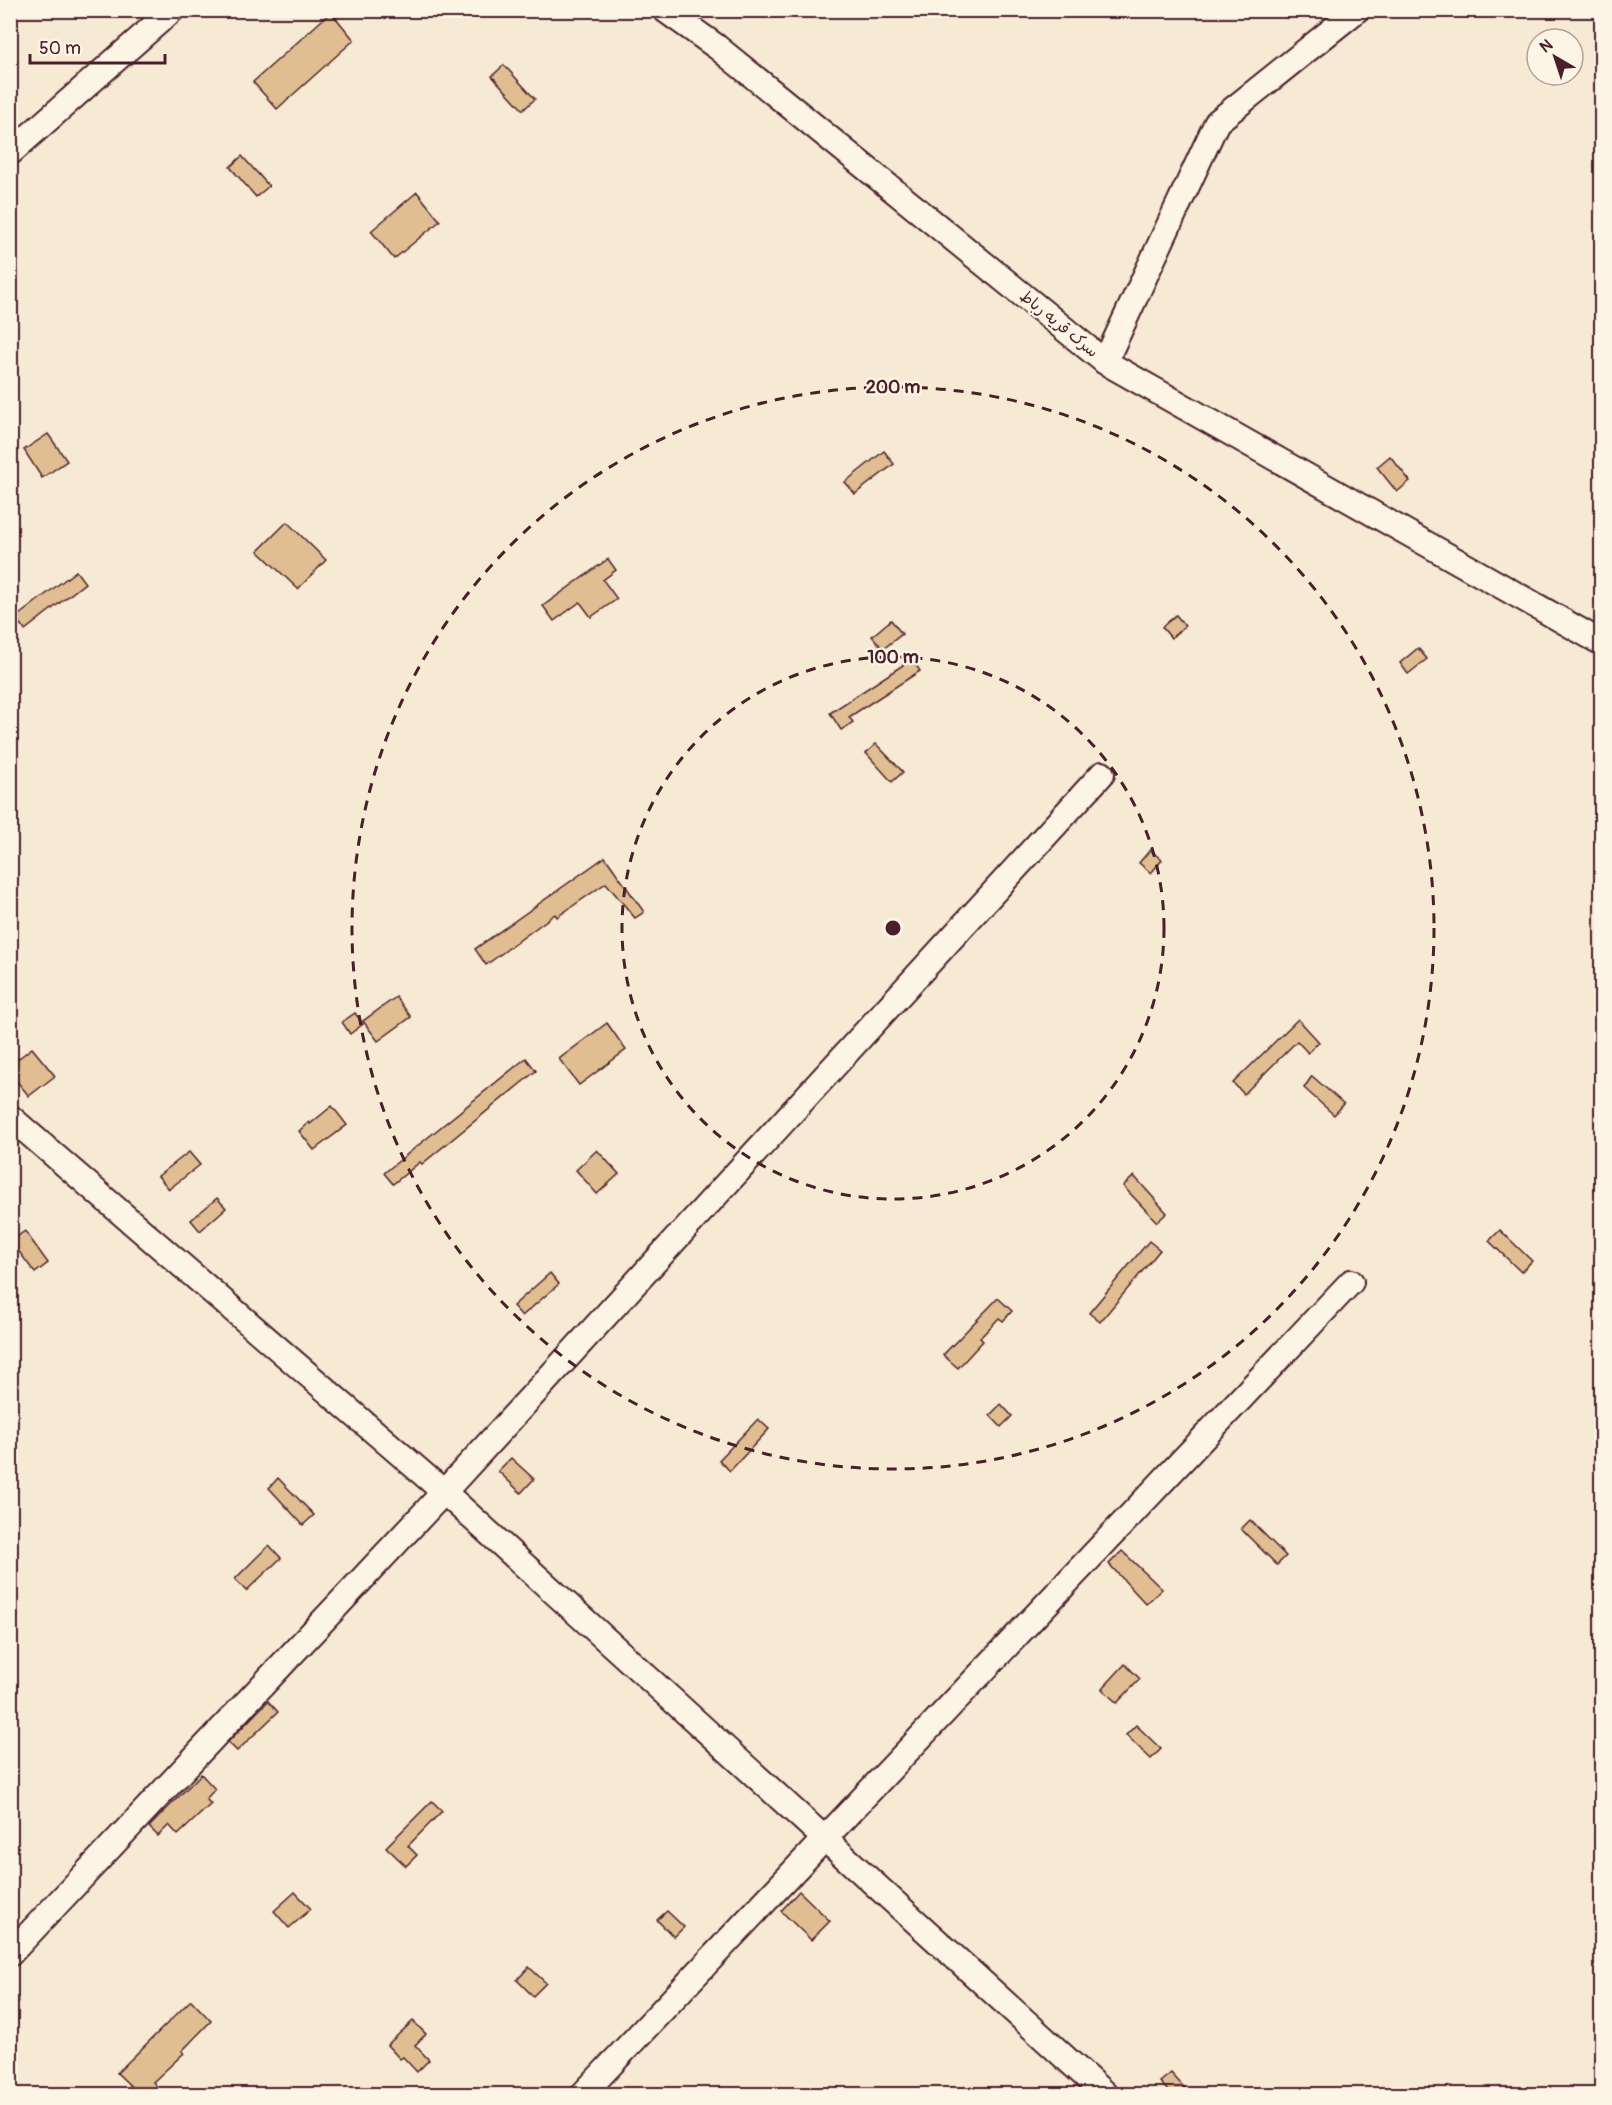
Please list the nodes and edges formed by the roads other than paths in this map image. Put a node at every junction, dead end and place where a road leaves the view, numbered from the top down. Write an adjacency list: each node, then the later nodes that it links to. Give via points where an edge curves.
1 (172, 10): 4 (street)
2 (665, 10): 5 (street, سرک قریه رباط, via 717,47)
3 (1357, 10): 5 (street, سرک قریه رباط, via 1217,122)
4 (10, 153)
5 (1105, 362): 6 (street)
6 (1602, 643)
7 (1102, 774): 10 (street)
8 (10, 1117): 10 (street)
9 (1351, 1282): 11 (street)
10 (444, 1492): 11 (street); 12 (street)
11 (826, 1839): 13 (street); 14 (street)
12 (10, 1954)
13 (583, 2094)
14 (1104, 2094)

